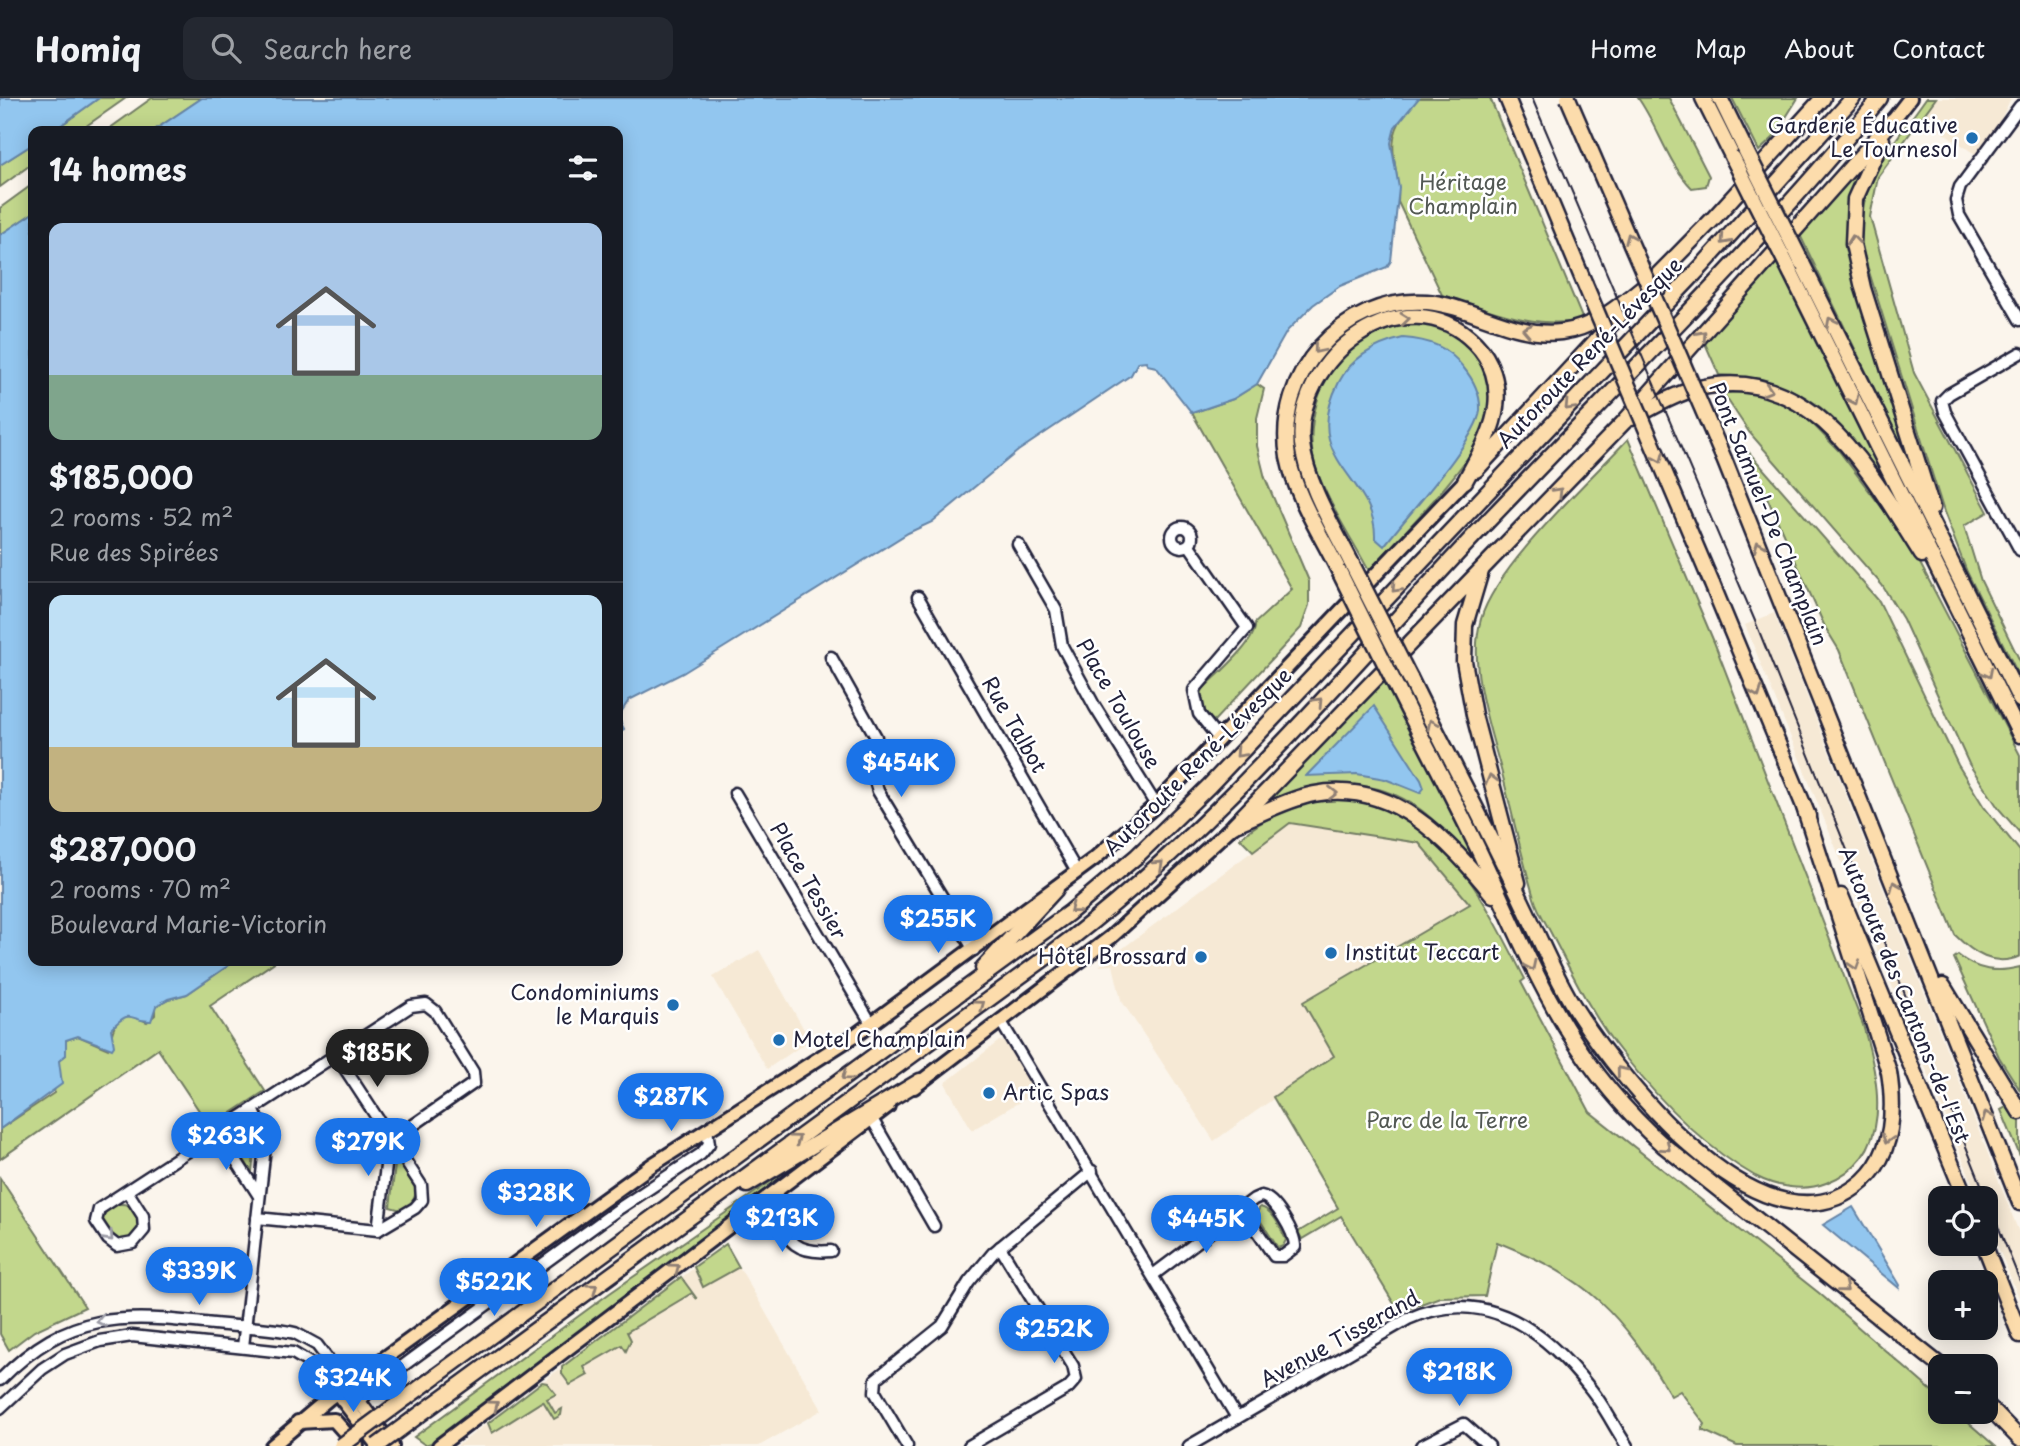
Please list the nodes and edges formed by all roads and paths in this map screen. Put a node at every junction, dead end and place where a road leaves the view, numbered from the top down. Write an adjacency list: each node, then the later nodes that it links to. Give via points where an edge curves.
1 (1507, 98): 29 (highway, one-way to 29, bridge)
2 (1568, 98): 35 (highway, Pont Samuel-De Champlain, one-way to 2, bridge, via 1691,381)
3 (1703, 98): 22 (highway, one-way to 22, bridge)
4 (1720, 98): 16 (highway, one-way to 4, bridge)
5 (1823, 98): 11 (highway)
6 (1853, 98): 37 (highway, Autoroute René-Lévesque, one-way to 37, via 1692,276 1196,800 1097,891)
7 (1880, 98): 56 (highway, Autoroute René-Lévesque, one-way to 7, via 1065,943 1171,854 1724,272)
8 (1910, 98): 10 (main road)
9 (2020, 106): 12 (street, via 1960,187 1956,200 1959,215)
10 (1892, 121): 14 (highway, one-way to 10); 16 (highway, one-way to 10, via 1853,244 1857,192)
11 (1655, 276): 15 (highway); 33 (highway, one-way to 33, bridge, via 1600,319 1567,331 1536,332 1455,308 1416,302 1367,312 1328,338 1306,365 1287,419 1295,481)
12 (2020, 320)
13 (2020, 353): 19 (street, via 1942,401)
14 (1624, 422): 20 (highway, one-way to 14); 22 (highway, one-way to 22, via 1675,396 1707,386 1749,385 1795,400 1826,422 1855,456)
15 (1465, 481): 26 (main road); 34 (highway, one-way to 15, bridge, via 1311,478 1302,434 1306,403 1317,376 1333,355 1353,338 1389,321 1423,318 1452,326 1479,347 1495,380 1496,410)
16 (1943, 542): 24 (highway)
17 (1018, 544): 28 (street, Place Toulouse, via 1056,610 1062,646)
18 (1189, 545): 26 (street, via 1247,628 1194,690 1199,714)
19 (2020, 550)
20 (1481, 571): 30 (highway); 34 (highway, one-way to 20, via 1464,661 1465,625)
21 (918, 597): 31 (street, Rue Talbot)
22 (1958, 612): 25 (highway, one-way to 25)
23 (831, 657): 36 (street, via 876,737 878,791)
24 (2020, 701)
25 (2020, 735)
26 (1219, 739): 28 (main road)
27 (735, 793): 39 (street, Place Tessier)
28 (1156, 805): 31 (main road)
29 (1804, 807): 34 (highway, one-way to 34, via 1889,1072 1892,1097 1889,1133 1876,1165 1854,1188 1832,1199 1805,1204 1763,1194 1730,1175 1671,1126 1620,1072 1583,1021); 49 (highway, Autoroute des Cantons-de-l'Est)
30 (1234, 825): 33 (highway, one-way to 33, via 1317,793 1376,798 1411,813 1435,831); 38 (main road, via 1111,937)
31 (1077, 872): 32 (main road)
32 (1056, 889): 36 (main road); 37 (highway)
33 (1501, 905): 66 (highway, one-way to 66, via 1570,1039 1629,1113 1677,1157)
34 (1524, 905)
35 (1921, 949): 43 (highway); 53 (highway, Autoroute des Cantons-de-l'Est, one-way to 35)
36 (974, 950): 39 (main road)
37 (961, 993): 78 (highway, Autoroute René-Lévesque, one-way to 78, bridge)
38 (1000, 1020): 41 (main road); 48 (street)
39 (871, 1023): 45 (main road)
40 (336, 1055): 42 (street); 47 (street); 47 (street, via 411,1006 420,1004 435,1011 473,1072 474,1083)
41 (920, 1081): 44 (main road); 56 (highway)
42 (253, 1109): 46 (street); 51 (street, via 266,1135)
43 (2020, 1112)
44 (872, 1119): 52 (main road); 57 (street)
45 (707, 1129): 70 (main road); 71 (street, via 709,1144 701,1154 612,1213 373,1388)
46 (218, 1132): 50 (street); 51 (street)
47 (391, 1140): 58 (street); 58 (street, via 421,1185 423,1196 415,1208)
48 (1092, 1171): 59 (street); 62 (street)
49 (1961, 1186)
50 (127, 1191): 50 (street, one-way to 50, via 95,1214 108,1240 117,1246 133,1243 144,1230 144,1216)
51 (259, 1196): 55 (street)
52 (765, 1199): 60 (street, via 797,1247 808,1252); 82 (main road, one-way to 52)
53 (2020, 1203)
54 (1242, 1209): 54 (street, via 1266,1196 1294,1238 1295,1247 1283,1256 1274,1256); 62 (street)
55 (257, 1218): 58 (street); 63 (street)
56 (682, 1223): 80 (highway, Autoroute René-Lévesque, one-way to 56, bridge)
57 (934, 1226)
58 (378, 1230)
59 (1000, 1247): 83 (street, via 974,1276 938,1331 874,1382); 84 (street, via 1073,1366 1076,1379)
60 (831, 1251)
61 (1989, 1256): 64 (highway)
62 (1153, 1275): 74 (street)
63 (245, 1326): 65 (street); 67 (street, one-way to 67, via 156,1318 106,1319 52,1339); 70 (street, via 308,1338 322,1350)
64 (2020, 1335)
65 (243, 1346): 69 (street, via 145,1336 109,1339 65,1354); 70 (street, via 303,1356)
66 (1928, 1356)
67 (10, 1370): 68 (street); 69 (street)
68 (0, 1380)
69 (23, 1385): 72 (street)
70 (342, 1389): 71 (main road); 75 (main road)
71 (355, 1406): 80 (main road); 81 (main road)
72 (0, 1408)
73 (1998, 1416): 76 (highway)
74 (1237, 1418): 85 (street, Avenue Tisserand); 88 (street, Avenue Tisserand, via 1408,1319 1436,1309 1476,1307 1508,1316 1544,1343 1588,1386)
75 (298, 1422): 77 (main road); 79 (main road, via 334,1420)
76 (2020, 1439)
77 (272, 1446)
78 (341, 1446)
79 (357, 1446)
80 (377, 1446)
81 (392, 1446)
82 (439, 1446)
83 (908, 1446)
84 (969, 1446)
85 (1189, 1446)
86 (1421, 1446): 87 (street, via 1464,1424)
87 (1489, 1446)
88 (1627, 1446)

